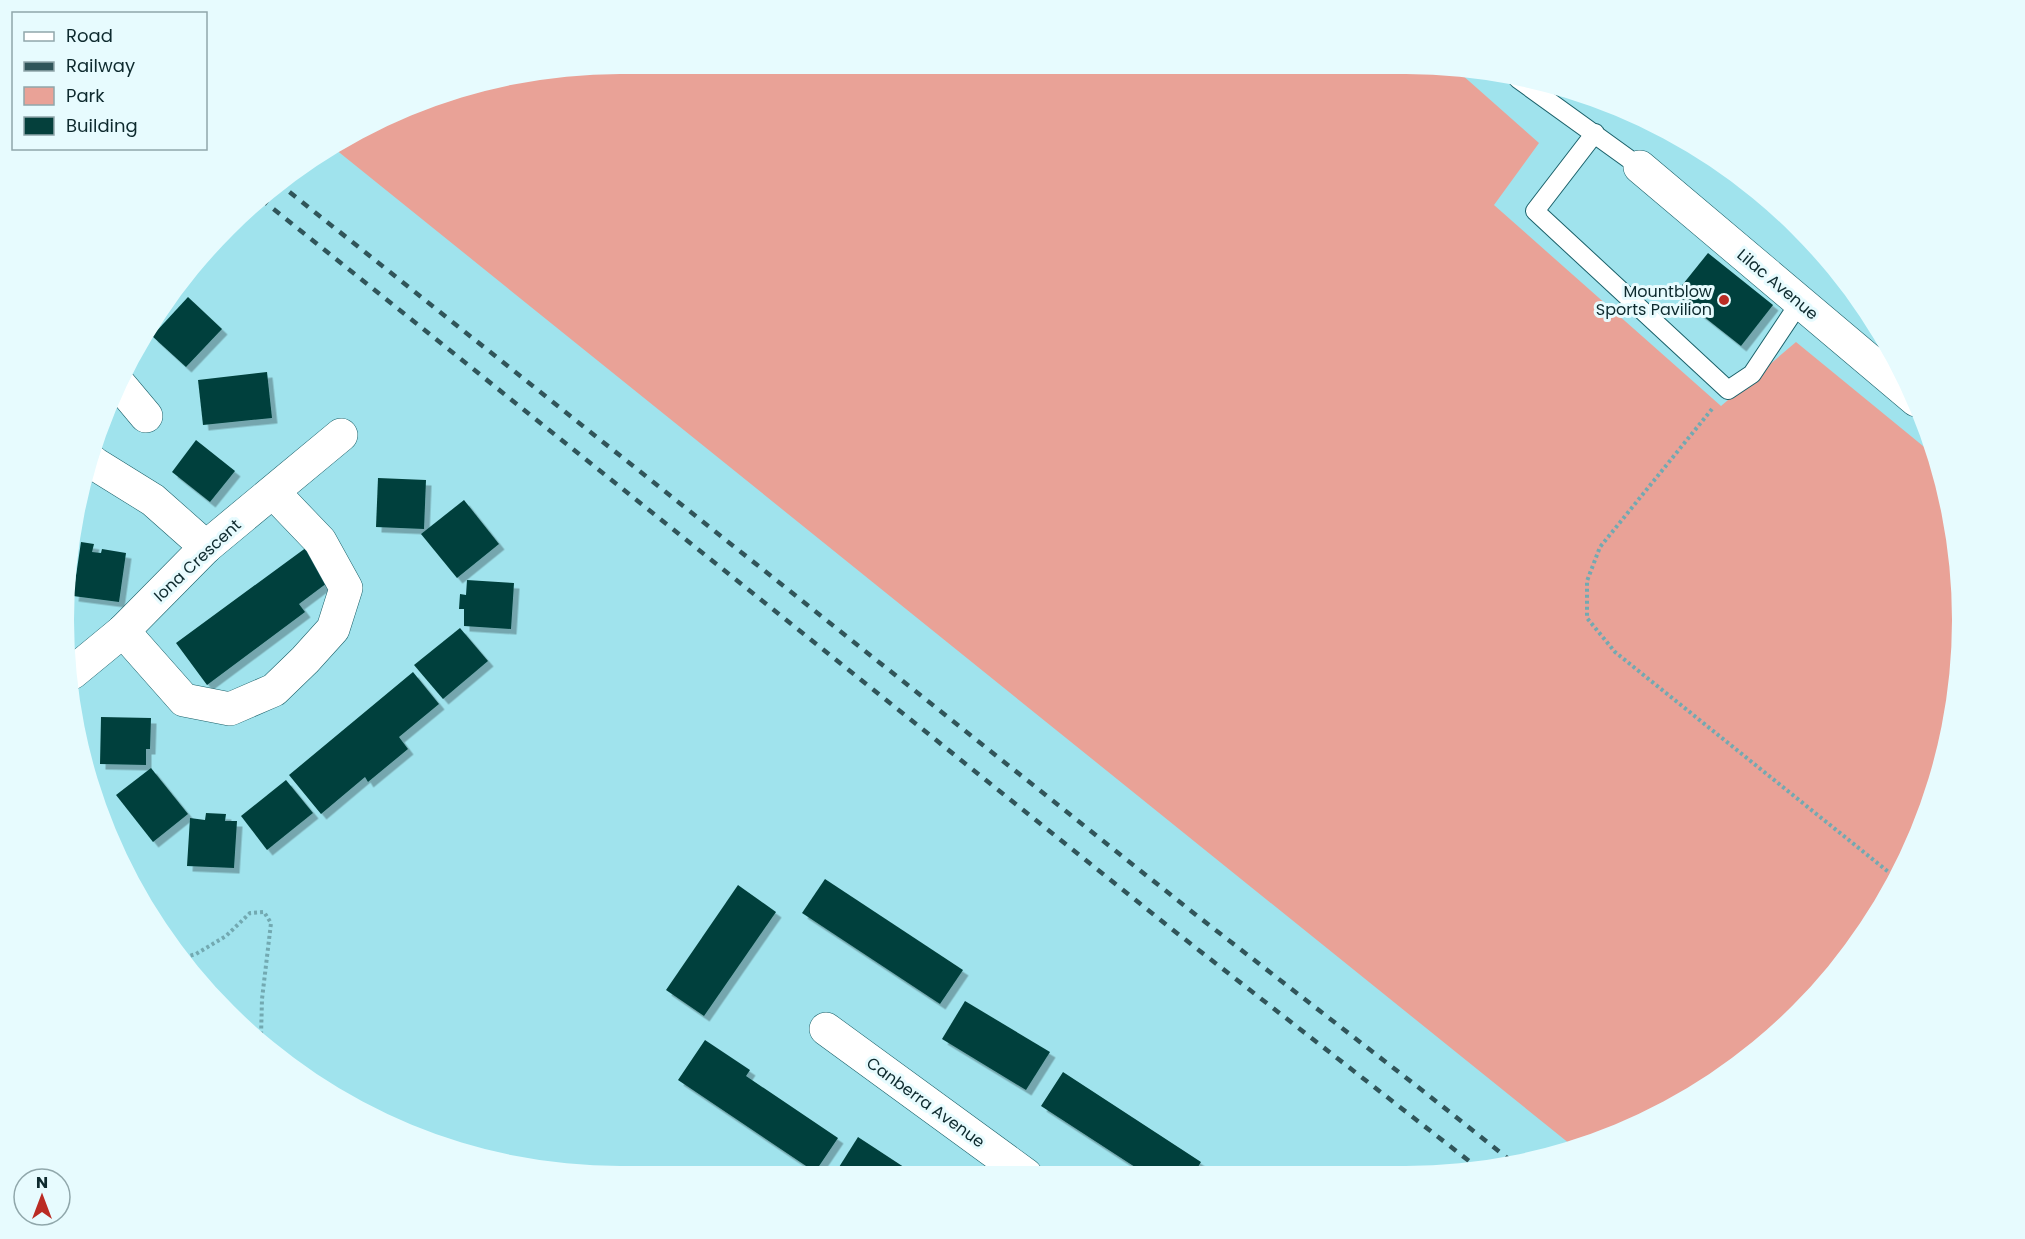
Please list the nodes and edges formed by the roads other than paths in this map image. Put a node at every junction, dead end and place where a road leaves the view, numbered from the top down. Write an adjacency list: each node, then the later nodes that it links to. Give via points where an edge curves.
1 (1531, 88): 2 (lane)
2 (1595, 133): 3 (lane); 4 (lane, via 1535,211 1728,390 1752,374)
3 (1640, 167): 4 (street, Lilac Avenue)
4 (1800, 302): 5 (street, Lilac Avenue)
5 (1898, 385)
6 (124, 390): 7 (street)
7 (146, 416)
8 (341, 435): 10 (street, Iona Crescent)
9 (96, 465): 11 (street, via 153,500)
10 (274, 493): 11 (street, Iona Crescent); 12 (street, via 320,541 346,588 333,629 274,690 230,709 184,700)
11 (206, 547): 12 (street, Iona Crescent)
12 (123, 631): 13 (street, Iona Crescent)
13 (76, 670)
14 (826, 1029): 15 (street, Canberra Avenue)
15 (1014, 1166)

